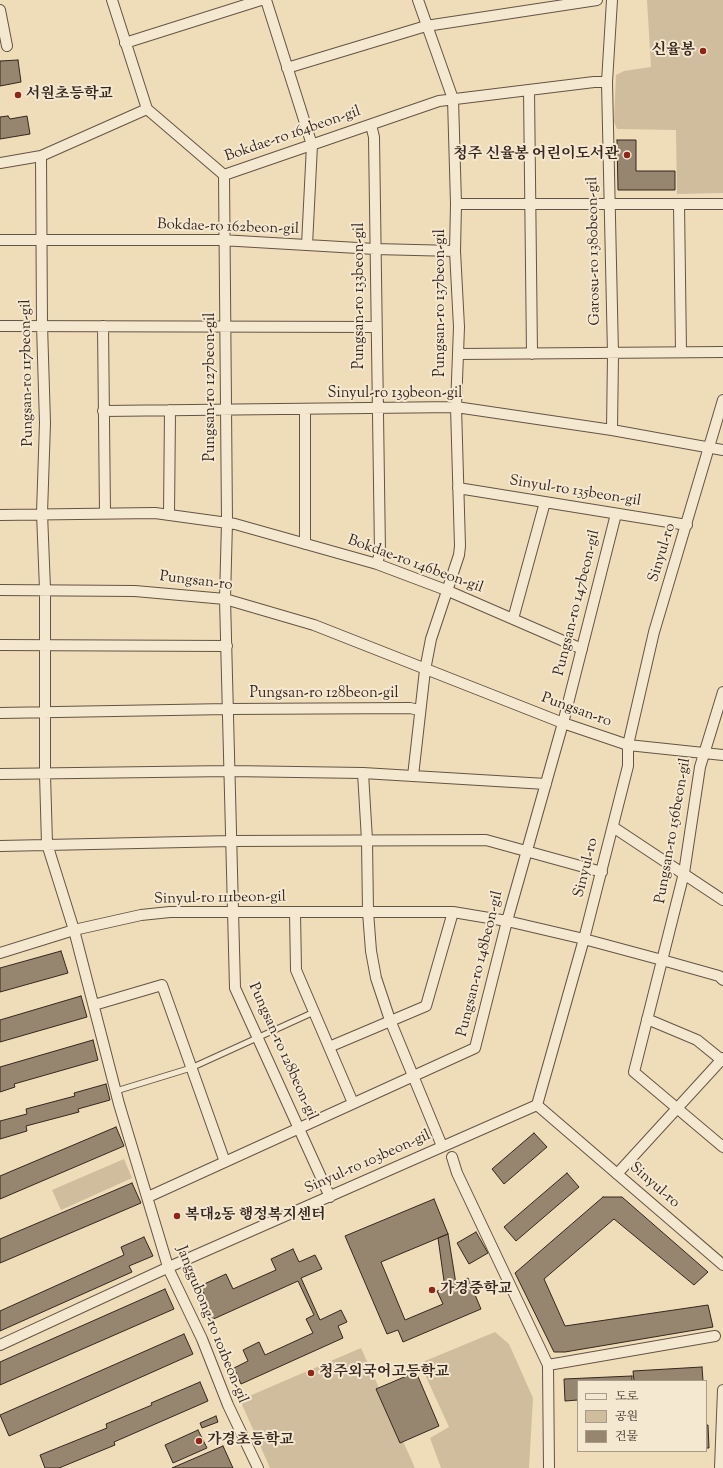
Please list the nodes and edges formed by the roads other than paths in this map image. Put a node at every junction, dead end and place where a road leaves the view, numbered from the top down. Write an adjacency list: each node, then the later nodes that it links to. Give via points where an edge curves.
1 (112, 0): 9 (street)
2 (261, 0): 9 (street)
3 (266, 0): 11 (street)
4 (418, 0): 8 (street, Pungsan-ro 137beon-gil)
5 (597, 0): 8 (street)
6 (612, 0): 12 (street, Garosu-ro 1380beon-gil)
7 (0, 10): 10 (street)
8 (426, 26): 11 (street); 14 (street, Pungsan-ro 137beon-gil)
9 (125, 43): 15 (street)
10 (7, 46)
11 (287, 68): 17 (street)
12 (607, 82): 13 (street, Bokdae-ro 164beon-gil); 23 (street, Garosu-ro 1380beon-gil)
13 (529, 90): 14 (street, Bokdae-ro 164beon-gil); 22 (street)
14 (453, 99): 16 (street, Bokdae-ro 164beon-gil); 21 (street, Pungsan-ro 137beon-gil)
15 (147, 109): 18 (street); 20 (street, Bokdae-ro 164beon-gil)
16 (371, 125): 17 (street, Bokdae-ro 164beon-gil); 30 (street, Pungsan-ro 133beon-gil, via 374,136)
17 (312, 145): 20 (street, Bokdae-ro 164beon-gil); 29 (street)
18 (41, 156): 19 (street); 27 (street, Pungsan-ro 117beon-gil)
19 (0, 163)
20 (224, 175): 28 (street, Pungsan-ro 127beon-gil)
21 (456, 204): 22 (street); 31 (street, Pungsan-ro 137beon-gil)
22 (531, 204): 23 (street); 40 (street)
23 (609, 204): 24 (street); 41 (street, Garosu-ro 1380beon-gil)
24 (679, 204): 25 (street); 37 (street)
25 (723, 204)
26 (0, 240): 27 (street, Bokdae-ro 162beon-gil)
27 (42, 240): 28 (street, Bokdae-ro 162beon-gil); 32 (street, Pungsan-ro 117beon-gil)
28 (224, 241): 29 (street, Bokdae-ro 162beon-gil); 35 (street, Pungsan-ro 127beon-gil)
29 (307, 245): 30 (street, Bokdae-ro 162beon-gil)
30 (375, 249): 31 (street, Bokdae-ro 162beon-gil); 36 (street, Pungsan-ro 133beon-gil)
31 (455, 251): 39 (street, Pungsan-ro 137beon-gil)
32 (42, 325): 33 (street); 34 (street); 54 (street, Pungsan-ro 117beon-gil, via 45,423)
33 (0, 326)
34 (103, 326): 35 (street); 48 (street)
35 (226, 326): 36 (street); 47 (street, Pungsan-ro 127beon-gil)
36 (376, 327): 44 (street, Pungsan-ro 133beon-gil)
37 (681, 352): 38 (street); 41 (street)
38 (723, 352)
39 (458, 354): 40 (street); 43 (street, Pungsan-ro 137beon-gil)
40 (532, 354): 41 (street)
41 (613, 354): 49 (street, Garosu-ro 1380beon-gil)
42 (723, 400): 50 (street, Sinyul-ro)
43 (456, 407): 44 (street, Sinyul-ro 139beon-gil); 49 (street, Sinyul-ro 139beon-gil); 52 (street, Pungsan-ro 137beon-gil)
44 (376, 408): 45 (street, Sinyul-ro 139beon-gil); 62 (street, Pungsan-ro 133beon-gil, via 380,552)
45 (305, 409): 47 (street, Sinyul-ro 139beon-gil); 61 (street)
46 (170, 410): 47 (street, Sinyul-ro 139beon-gil); 48 (street, Sinyul-ro 139beon-gil); 58 (street)
47 (225, 410): 59 (street, Pungsan-ro 127beon-gil)
48 (103, 412): 55 (street)
49 (612, 430): 50 (street, Sinyul-ro 139beon-gil)
50 (709, 449): 51 (street, Sinyul-ro 139beon-gil); 60 (street, Sinyul-ro)
51 (723, 450)
52 (458, 488): 53 (street, Sinyul-ro 135beon-gil); 65 (street, Pungsan-ro 137beon-gil, via 459,555)
53 (545, 502): 56 (street, Sinyul-ro 135beon-gil); 67 (street)
54 (42, 513): 55 (street, Bokdae-ro 146beon-gil); 57 (street, Bokdae-ro 146beon-gil); 63 (street, Pungsan-ro 117beon-gil)
55 (105, 513): 58 (street, Bokdae-ro 146beon-gil)
56 (616, 514): 60 (street, Sinyul-ro 135beon-gil); 71 (street, Pungsan-ro 147beon-gil)
57 (0, 515)
58 (169, 515): 59 (street, Bokdae-ro 146beon-gil)
59 (227, 522): 61 (street, Bokdae-ro 146beon-gil); 66 (street, Pungsan-ro 127beon-gil)
60 (687, 525): 79 (street, Sinyul-ro, via 654,632)
61 (305, 544): 62 (street, Bokdae-ro 146beon-gil)
62 (377, 564): 65 (street, Bokdae-ro 146beon-gil)
63 (45, 589): 64 (street, Pungsan-ro); 66 (street, Pungsan-ro, via 135,591); 69 (street, Pungsan-ro 117beon-gil)
64 (0, 590)
65 (446, 590): 67 (street, Bokdae-ro 146beon-gil); 72 (street, Pungsan-ro 137beon-gil, via 431,639)
66 (225, 599): 70 (street, Pungsan-ro 128beon-gil); 72 (street, Pungsan-ro, via 314,625)
67 (513, 619): 71 (street, Bokdae-ro 146beon-gil)
68 (0, 645): 69 (street)
69 (44, 645): 70 (street); 76 (street, Pungsan-ro 117beon-gil)
70 (227, 646): 74 (street, Pungsan-ro 128beon-gil)
71 (582, 649): 78 (street, Pungsan-ro 147beon-gil)
72 (425, 670): 75 (street); 78 (street, Pungsan-ro)
73 (723, 692): 80 (street, Pungsan-ro 156beon-gil)
74 (228, 709): 75 (street, Pungsan-ro 128beon-gil); 76 (street, Pungsan-ro 128beon-gil); 82 (street, Pungsan-ro 128beon-gil)
75 (419, 710): 86 (street)
76 (45, 712): 77 (street, Pungsan-ro 128beon-gil); 84 (street, Pungsan-ro 117beon-gil)
77 (0, 713)
78 (563, 723): 79 (street, Pungsan-ro); 87 (street, Pungsan-ro 148beon-gil)
79 (628, 745): 80 (street, Pungsan-ro); 88 (street, Sinyul-ro, via 628,766)
80 (703, 753): 81 (street, Pungsan-ro); 95 (street, Pungsan-ro 156beon-gil)
81 (723, 755)
82 (230, 771): 84 (street); 85 (street); 90 (street, Pungsan-ro 128beon-gil)
83 (0, 774): 84 (street)
84 (45, 774): 91 (street, Janggubong-ro 101beon-gil)
85 (363, 774): 86 (street); 89 (street)
86 (413, 776): 87 (street)
87 (546, 784): 93 (street, Pungsan-ro 148beon-gil)
88 (613, 827): 94 (street, Sinyul-ro); 95 (street)
89 (367, 840): 90 (street); 93 (street, via 486,840); 97 (street)
90 (231, 841): 91 (street); 99 (street, Pungsan-ro 128beon-gil)
91 (47, 844): 92 (street); 102 (street, Janggubong-ro 101beon-gil)
92 (0, 846)
93 (526, 850): 94 (street); 101 (street, Pungsan-ro 148beon-gil)
94 (602, 872): 103 (street, Sinyul-ro)
95 (684, 873): 96 (street); 105 (street, Pungsan-ro 156beon-gil)
96 (723, 900)
97 (368, 912): 98 (street, Sinyul-ro 111beon-gil); 100 (street, Sinyul-ro 111beon-gil); 110 (street, via 376,978)
98 (453, 912): 101 (street, Sinyul-ro 111beon-gil); 110 (street, via 426,1006)
99 (232, 913): 100 (street, Sinyul-ro 111beon-gil); 102 (street, Sinyul-ro 111beon-gil, via 170,912 141,915); 111 (street, Pungsan-ro 128beon-gil, via 235,988)
100 (295, 913): 108 (street, Sinyul-ro 111beon-gil, via 296,970)
101 (507, 921): 103 (street, Sinyul-ro 111beon-gil); 115 (street, Pungsan-ro 148beon-gil, via 475,1048)
102 (74, 930): 104 (street, Sinyul-ro 111beon-gil); 107 (street, Janggubong-ro 101beon-gil)
103 (584, 939): 105 (street, Sinyul-ro 111beon-gil); 118 (street, Sinyul-ro)
104 (0, 953)
105 (662, 960): 106 (street, via 719,976); 109 (street, Pungsan-ro 156beon-gil)
106 (723, 980)
107 (94, 1005): 114 (street, via 162,986); 116 (street, Janggubong-ro 101beon-gil)
108 (314, 1012): 111 (lane); 112 (street)
109 (648, 1019): 113 (street, via 697,1040); 119 (street, Pungsan-ro 156beon-gil, via 634,1072)
110 (390, 1020): 112 (street); 115 (street)
111 (258, 1039): 114 (lane); 120 (street, Pungsan-ro 128beon-gil)
112 (329, 1047): 117 (street)
113 (722, 1060): 119 (street)
114 (191, 1068): 116 (lane); 124 (street)
115 (413, 1076): 117 (street, Pungsan-ro 148beon-gil); 121 (street)
116 (116, 1091): 126 (street, Janggubong-ro 101beon-gil)
117 (353, 1103): 120 (street, Pungsan-ro 148beon-gil)
118 (537, 1105): 121 (street, Sinyul-ro 103beon-gil); 125 (street, Sinyul-ro)
119 (677, 1108): 122 (street, Pungsan-ro 156beon-gil); 125 (street)
120 (299, 1128): 124 (street, Pungsan-ro 148beon-gil); 127 (street, Pungsan-ro 128beon-gil)
121 (442, 1146): 127 (street, Sinyul-ro 103beon-gil)
122 (723, 1148)
123 (452, 1157): 132 (street, via 456,1173)
124 (225, 1162): 126 (street, Pungsan-ro 148beon-gil)
125 (617, 1174): 128 (street, Sinyul-ro)
126 (148, 1197): 129 (street, Janggubong-ro 101beon-gil)
127 (330, 1198): 129 (street, Sinyul-ro 103beon-gil)
128 (723, 1265)
129 (168, 1268): 131 (street, Sinyul-ro 103beon-gil); 134 (street, Janggubong-ro 101beon-gil)
130 (715, 1336): 132 (street)
131 (0, 1345)
132 (548, 1365): 135 (street)
133 (723, 1390): 136 (street)
134 (258, 1468)
135 (549, 1468)
136 (720, 1468)

